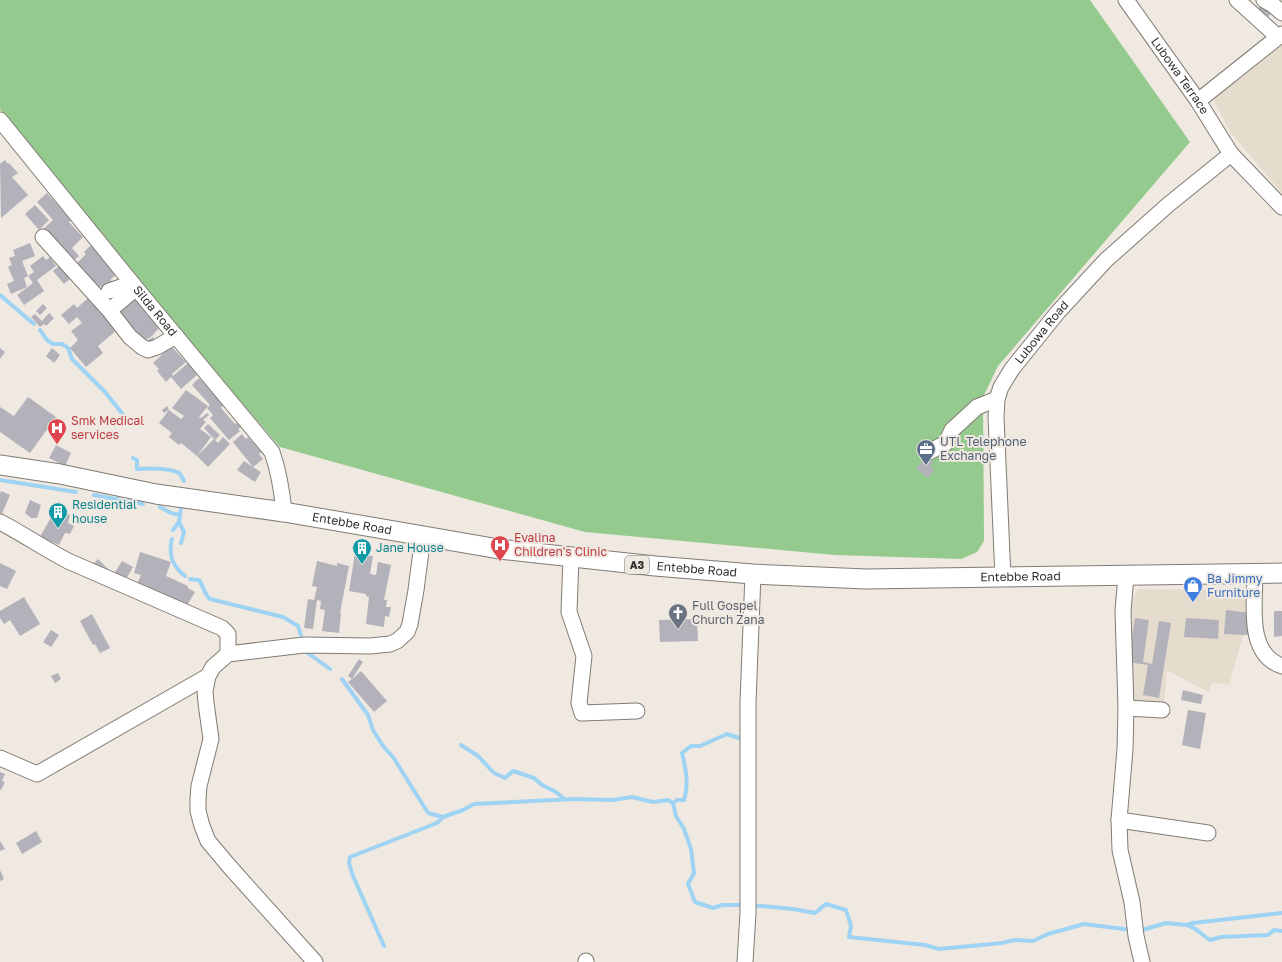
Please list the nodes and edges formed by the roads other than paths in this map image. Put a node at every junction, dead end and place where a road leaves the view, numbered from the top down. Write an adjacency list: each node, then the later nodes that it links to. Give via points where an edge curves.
1 (1126, 0): 6 (street, Lubowa Terrace)
2 (1237, 0): 5 (street)
3 (1264, 0): 4 (street)
4 (1282, 13)
5 (1280, 36): 6 (street)
6 (1198, 101): 8 (street, Lubowa Terrace)
7 (0, 120): 11 (street, Silda Road)
8 (1231, 154): 9 (street, Lubowa Terrace); 15 (street, Lubowa Road, via 1106,260 1058,312 1012,369 1000,387)
9 (1282, 207)
10 (43, 237): 14 (street, via 130,337 142,347 148,350)
11 (134, 285): 12 (street); 13 (street); 14 (street, Silda Road)
12 (109, 291)
13 (116, 305)
14 (176, 336): 18 (street, Silda Road, via 272,452 281,482)
15 (997, 399): 16 (street, via 977,407 952,430 946,443); 26 (street, Lubowa Road)
16 (929, 452)
17 (0, 465): 18 (main road, Entebbe Road / A3, via 60,474 156,494)
18 (284, 512): 20 (main road, Entebbe Road / A3)
19 (0, 522): 27 (street, via 68,561 222,628 228,634)
20 (423, 536): 21 (main road, Entebbe Road / A3); 27 (street, via 410,624 407,632 397,641 370,646 304,645)
21 (571, 558): 23 (main road, Entebbe Road / A3); 32 (street, via 569,612 584,656 579,703 582,713)
22 (1282, 573): 24 (main road, Entebbe Road / A3)
23 (753, 574): 26 (main road, Entebbe Road / A3, via 866,579); 37 (street, via 748,702 748,908)
24 (1255, 574): 25 (main road, Entebbe Road / A3); 28 (street, via 1257,639 1267,657)
25 (1126, 576): 26 (main road, Entebbe Road / A3); 30 (street, via 1123,611)
26 (1004, 578)
27 (228, 654): 29 (street, via 213,667)
28 (1282, 666)
29 (208, 676): 33 (street, via 37,774); 36 (street, via 205,691 211,739 199,793 198,811 202,826 208,841)
30 (1126, 708): 31 (street); 34 (street)
31 (1162, 710)
32 (637, 711)
33 (0, 758)
34 (1118, 820): 35 (street); 38 (street, via 1120,850)
35 (1208, 833)
36 (315, 962)
37 (745, 962)
38 (1142, 962)

